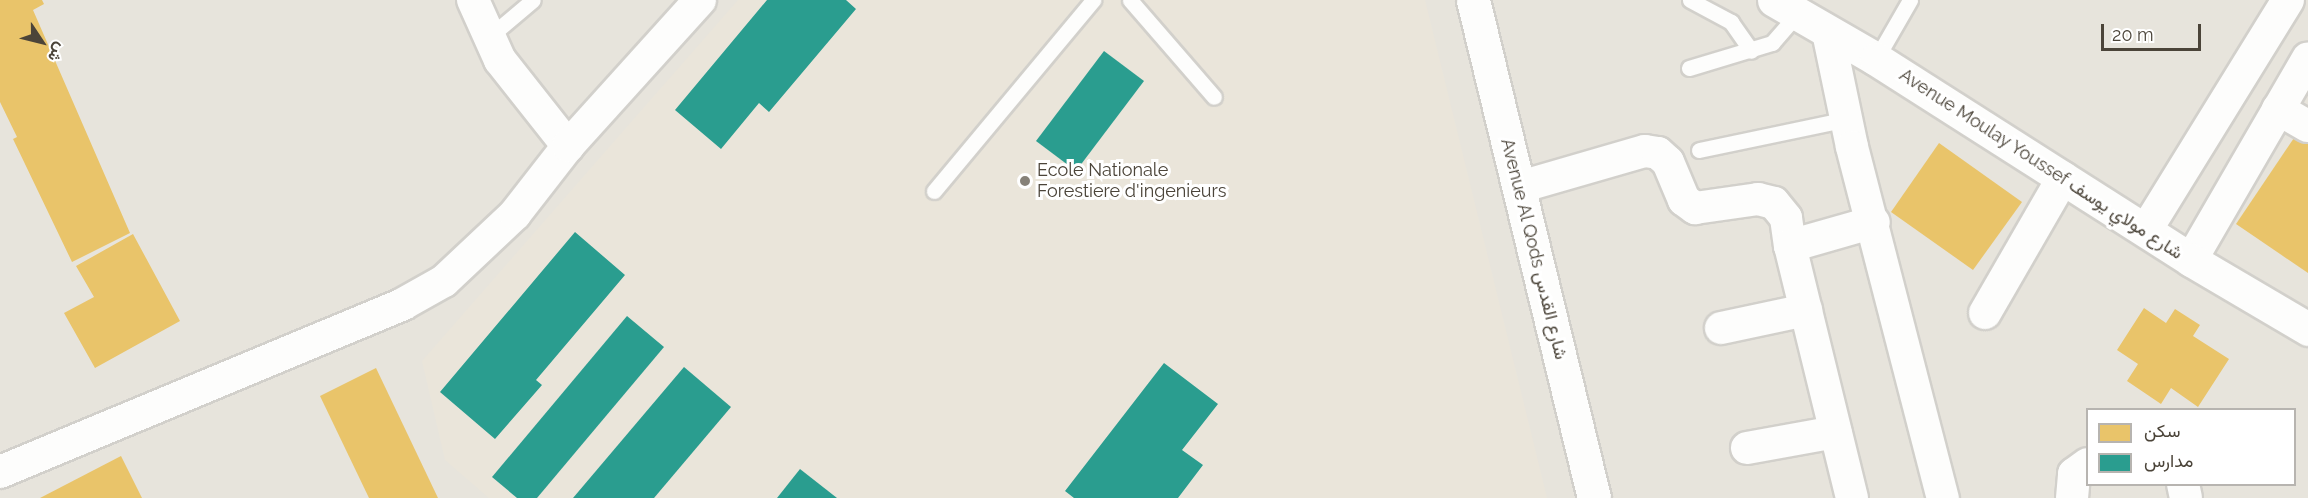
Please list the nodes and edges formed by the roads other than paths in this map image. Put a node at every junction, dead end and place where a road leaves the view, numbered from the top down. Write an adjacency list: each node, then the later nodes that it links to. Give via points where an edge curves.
1 (473, 0): 12 (street)
2 (534, 0): 12 (lane)
3 (700, 0): 21 (street)
4 (1093, 0): 25 (lane)
5 (1130, 0): 17 (lane)
6 (1473, 0): 24 (street, Avenue Al Qods شارع القدس)
7 (1690, 0): 13 (lane, via 1731,22)
8 (1910, 0): 15 (lane)
9 (2288, 0): 27 (street)
10 (1785, 7): 11 (street, Avenue Moulay Youssef شارع مولاي يوسف); 13 (lane, via 1772,43)
11 (1828, 32): 15 (street, Avenue Moulay Youssef شارع مولاي يوسف); 19 (street)
12 (489, 37): 21 (street, via 500,60)
13 (1751, 51): 16 (lane)
14 (2308, 58): 18 (street)
15 (1876, 59): 23 (street, Avenue Moulay Youssef شارع مولاي يوسف)
16 (1689, 68)
17 (1215, 97)
18 (2278, 109): 20 (street); 29 (street)
19 (1847, 119): 22 (lane); 26 (street)
20 (2308, 126)
21 (568, 146): 37 (street, via 515,213 444,281 403,304)
22 (1699, 150)
23 (2063, 178): 27 (street, Avenue Moulay Youssef شارع مولاي يوسف); 31 (street)
24 (1520, 187): 28 (street, via 1645,151 1658,153 1668,162 1684,200 1695,208 1758,199 1774,203 1786,218); 38 (street, Avenue Al Qods شارع القدس)
25 (934, 191)
26 (1874, 222): 28 (street); 40 (street)
27 (2146, 230): 29 (street, Avenue Moulay Youssef شارع مولاي يوسف)
28 (1791, 246): 30 (street)
29 (2191, 260): 33 (street, Avenue Moulay Youssef شارع مولاي يوسف)
30 (1806, 310): 32 (street); 34 (street)
31 (1985, 313)
32 (1720, 328)
33 (2308, 328)
34 (1836, 432): 35 (street); 39 (street)
35 (1747, 448)
36 (2086, 465): 41 (street, via 2074,474)
37 (0, 472)
38 (1594, 498)
39 (1852, 498)
40 (1943, 498)
41 (2072, 498)

